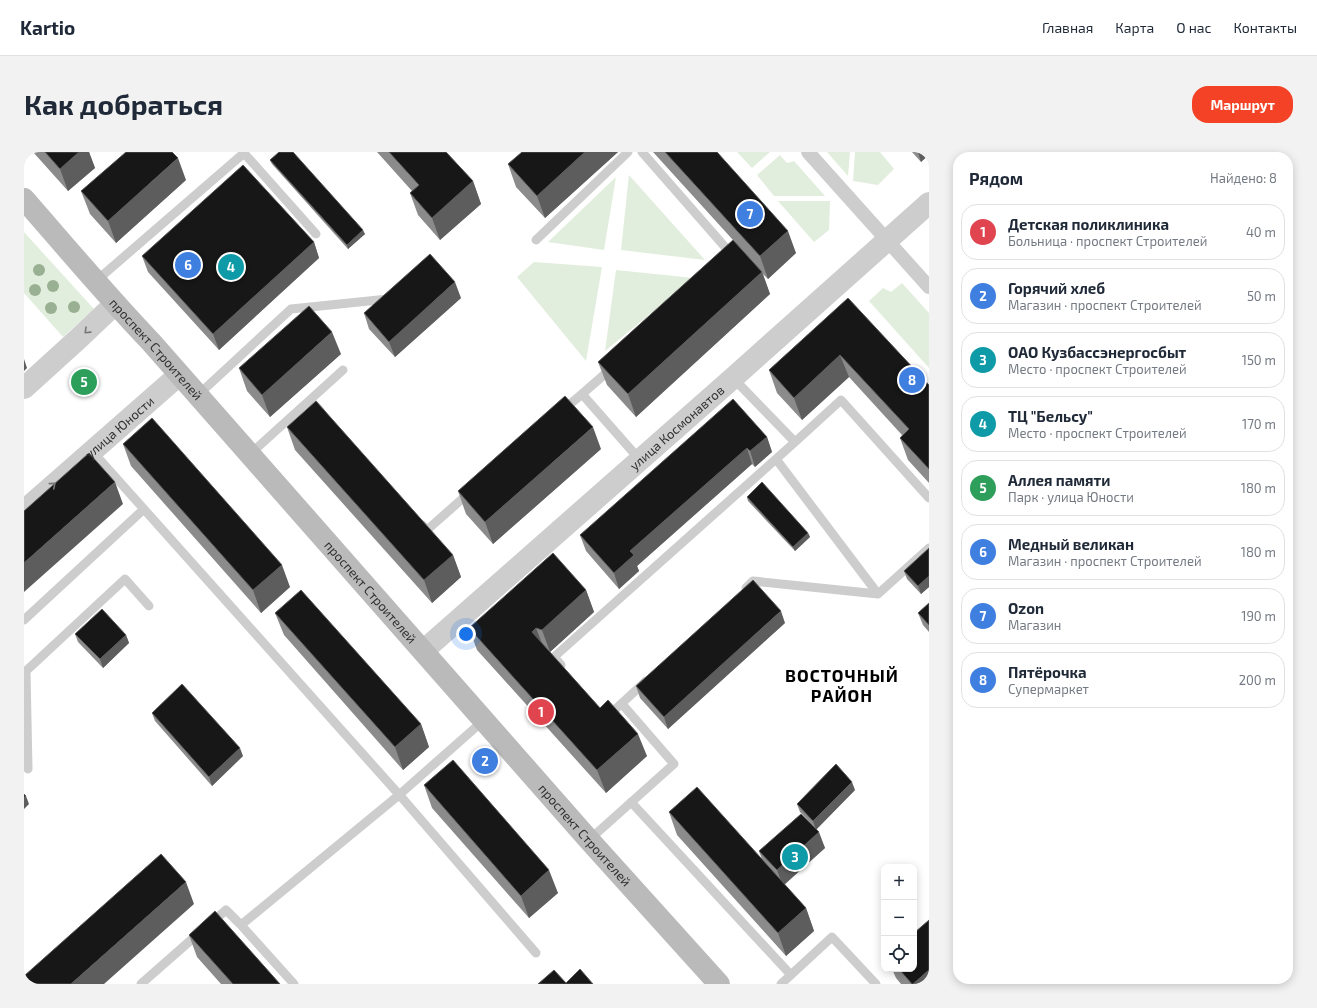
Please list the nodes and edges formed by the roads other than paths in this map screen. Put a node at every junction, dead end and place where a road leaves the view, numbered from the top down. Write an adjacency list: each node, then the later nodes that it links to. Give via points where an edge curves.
1 (628, 152): 8 (lane)
2 (642, 152): 10 (lane, via 735,259)
3 (808, 152): 9 (street)
4 (244, 153): 7 (lane); 11 (lane)
5 (24, 199): 11 (main road, проспект Строителей)
6 (929, 203): 9 (street, улица Космонавтов)
7 (316, 234)
8 (536, 240)
9 (887, 240): 12 (street); 18 (street, улица Космонавтов)
10 (731, 263)
11 (96, 281): 14 (main road, проспект Строителей)
12 (929, 288)
13 (390, 299): 20 (lane, via 291,309)
14 (115, 304): 17 (main road, проспект Строителей); 19 (street, one-way to 19)
15 (622, 359): 21 (lane)
16 (343, 370): 22 (lane)
17 (179, 375): 20 (main road, проспект Строителей); 26 (street, улица Юности)
18 (733, 378): 25 (lane); 29 (street, улица Космонавтов)
19 (24, 388)
20 (198, 394): 27 (main road, проспект Строителей)
21 (582, 394): 23 (lane); 29 (lane)
22 (310, 400): 24 (lane); 27 (lane)
23 (558, 415)
24 (326, 418)
25 (795, 442): 28 (lane); 31 (lane, via 841,400)
26 (92, 452): 32 (street, улица Юности, one-way to 26); 33 (lane)
27 (249, 455): 40 (main road, проспект Строителей)
28 (776, 459): 37 (lane); 42 (lane, via 554,657)
29 (640, 460): 40 (street, улица Космонавтов)
30 (475, 488): 34 (lane, via 427,530)
31 (929, 498)
32 (24, 510)
33 (144, 510): 39 (lane); 48 (lane)
34 (416, 518)
35 (929, 548): 37 (lane)
36 (742, 592): 37 (lane, via 753,582)
37 (878, 594)
38 (149, 606): 41 (lane, via 125,579)
39 (24, 620)
40 (423, 651): 46 (main road, проспект Строителей)
41 (25, 672): 47 (lane)
42 (568, 674)
43 (650, 677): 44 (lane)
44 (622, 704): 45 (lane, via 607,717); 49 (lane, via 674,764)
45 (602, 712)
46 (484, 720): 48 (lane); 50 (main road, проспект Строителей)
47 (28, 769)
48 (399, 795): 51 (lane); 52 (lane)
49 (631, 802): 50 (lane); 53 (lane)
50 (589, 840): 56 (main road, проспект Строителей)
51 (241, 925): 54 (lane, via 226,910); 55 (lane)
52 (536, 953)
53 (791, 975): 57 (lane); 58 (lane, via 832,937)
54 (141, 984)
55 (294, 984)
56 (719, 984)
57 (781, 984)
58 (876, 984)

